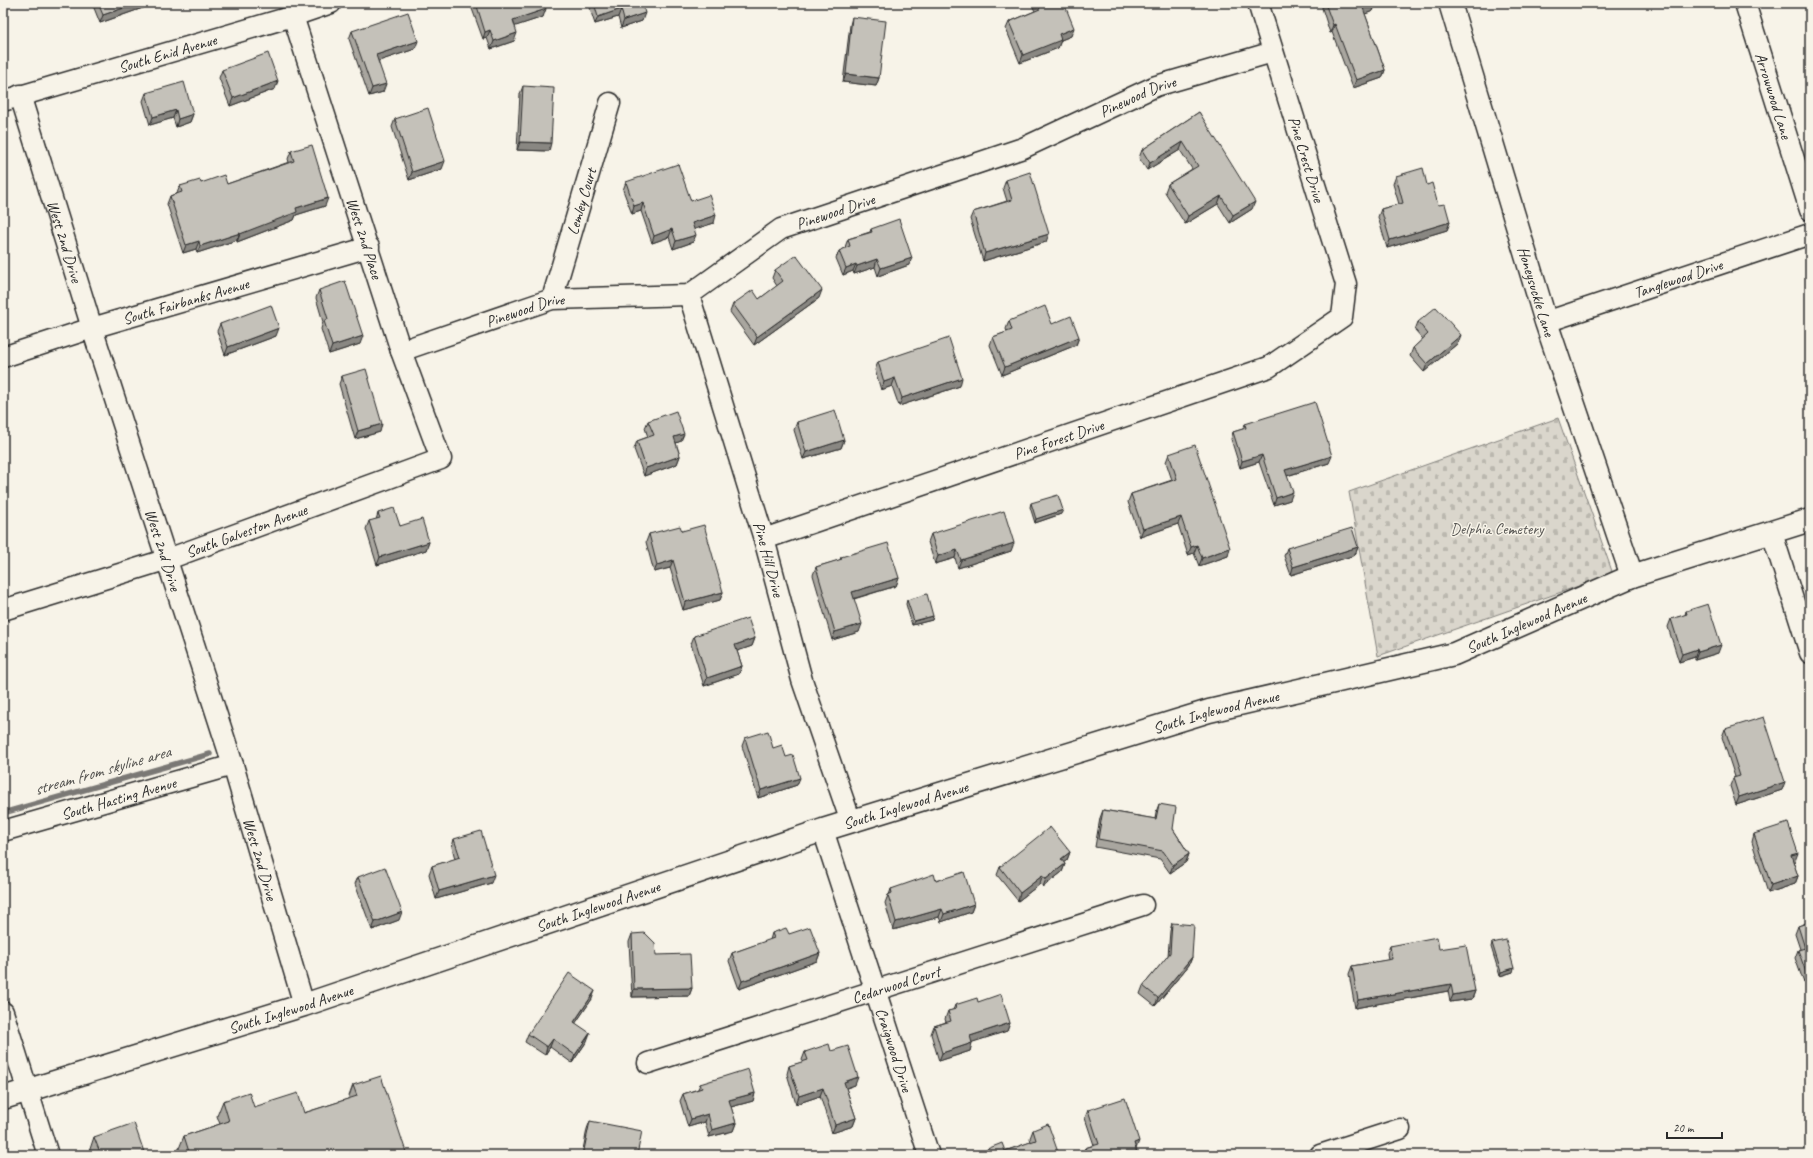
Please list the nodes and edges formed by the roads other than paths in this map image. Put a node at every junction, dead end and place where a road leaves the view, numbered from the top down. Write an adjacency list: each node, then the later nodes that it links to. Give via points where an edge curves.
1 (331, 3): 5 (street, South Enid Avenue)
2 (1258, 3): 6 (street, Pine Crest Drive)
3 (1450, 3): 15 (street, Honeysuckle Lane)
4 (1745, 3): 9 (street, Arrowwood Lane)
5 (293, 16): 7 (street, South Enid Avenue); 11 (street, West 2nd Place)
6 (1273, 52): 12 (street, Pinewood Drive, via 1156,86 1023,148 781,230); 14 (street, Pine Crest Drive, via 1346,284)
7 (12, 98): 16 (street, West 2nd Drive)
8 (610, 103): 13 (street, Lemley Court)
9 (1810, 210)
10 (1810, 234): 15 (street, Tanglewood Drive)
11 (369, 247): 16 (street, South Fairbanks Avenue); 17 (street, West 2nd Place)
12 (689, 295): 13 (street, Pinewood Drive); 22 (street, Pine Hill Drive)
13 (552, 298): 17 (street, Pinewood Drive)
14 (1342, 317): 22 (street, Pine Forest Drive, via 1269,367)
15 (1546, 322): 24 (street, Honeysuckle Lane)
16 (92, 328): 18 (street, South Fairbanks Avenue); 23 (street, West 2nd Drive)
17 (401, 351): 19 (street, West 2nd Place)
18 (3, 357)
19 (441, 459): 23 (street, South Galveston Avenue)
20 (1810, 520): 21 (street, South Inglewood Avenue)
21 (1772, 533): 24 (street, South Inglewood Avenue); 26 (street)
22 (764, 539): 28 (street, Pine Hill Drive, via 802,680)
23 (168, 559): 25 (street, South Galveston Avenue); 27 (street, West 2nd Drive)
24 (1632, 576): 28 (street, South Inglewood Avenue, via 1454,654 1209,711)
25 (3, 610)
26 (1810, 653)
27 (233, 765): 29 (street, South Hasting Avenue); 33 (street, West 2nd Drive)
28 (851, 822): 30 (street, South Inglewood Avenue)
29 (3, 830)
30 (823, 830): 32 (street, Craigwood Drive); 33 (street, South Inglewood Avenue)
31 (1143, 905): 32 (street, Cedarwood Court)
32 (875, 991): 35 (street, Cedarwood Court); 40 (street, Craigwood Drive)
33 (304, 1005): 36 (street, South Inglewood Avenue)
34 (3, 1012): 36 (street)
35 (648, 1063)
36 (27, 1091): 37 (street, South Inglewood Avenue); 39 (street)
37 (3, 1098)
38 (1400, 1129): 41 (street)
39 (48, 1155)
40 (929, 1155)
41 (1320, 1155)

